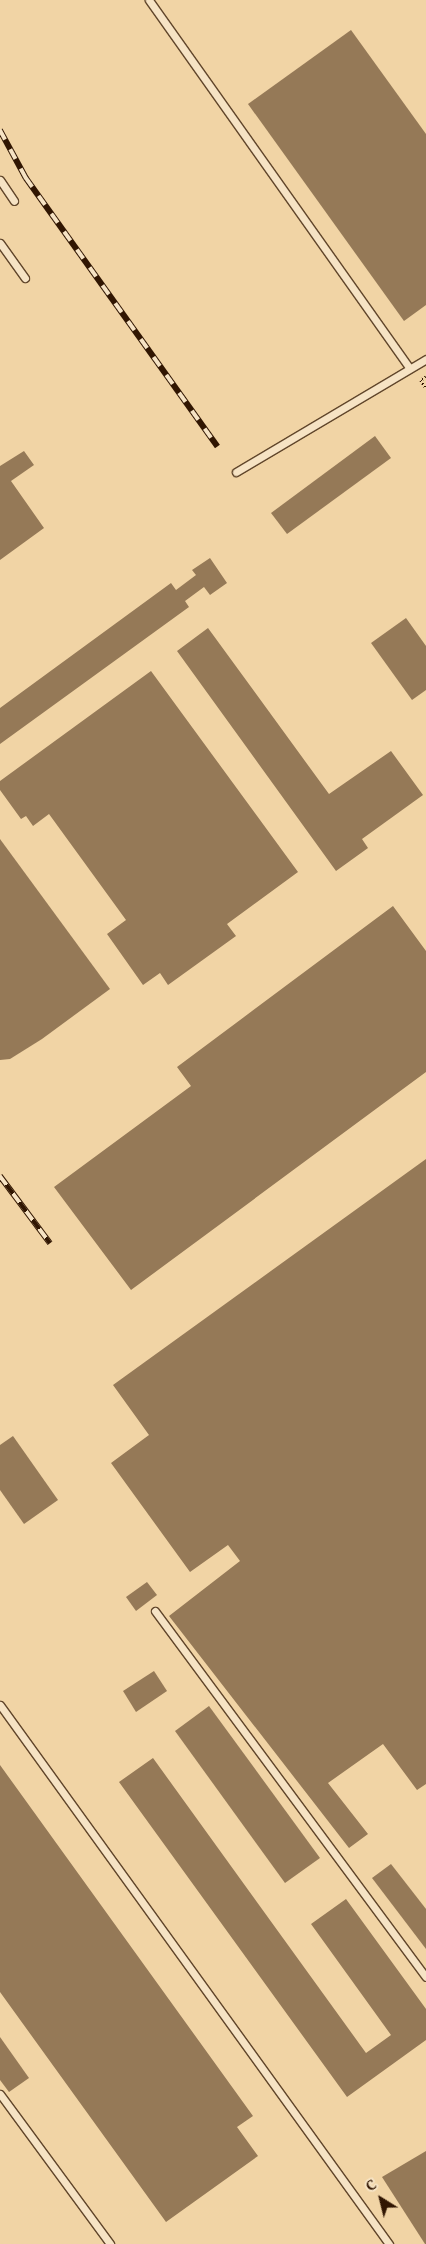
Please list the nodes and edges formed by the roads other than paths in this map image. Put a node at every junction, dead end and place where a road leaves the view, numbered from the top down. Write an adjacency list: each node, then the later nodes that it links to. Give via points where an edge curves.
1 (149, 0): 7 (lane)
2 (0, 180): 3 (lane)
3 (14, 201)
4 (0, 243): 5 (lane)
5 (25, 278)
6 (426, 359): 7 (lane)
7 (410, 368): 8 (lane)
8 (236, 472)
9 (155, 1611): 11 (lane)
10 (0, 1705): 14 (lane)
11 (426, 1977)
12 (0, 2094): 13 (lane)
13 (110, 2244)
14 (389, 2244)

